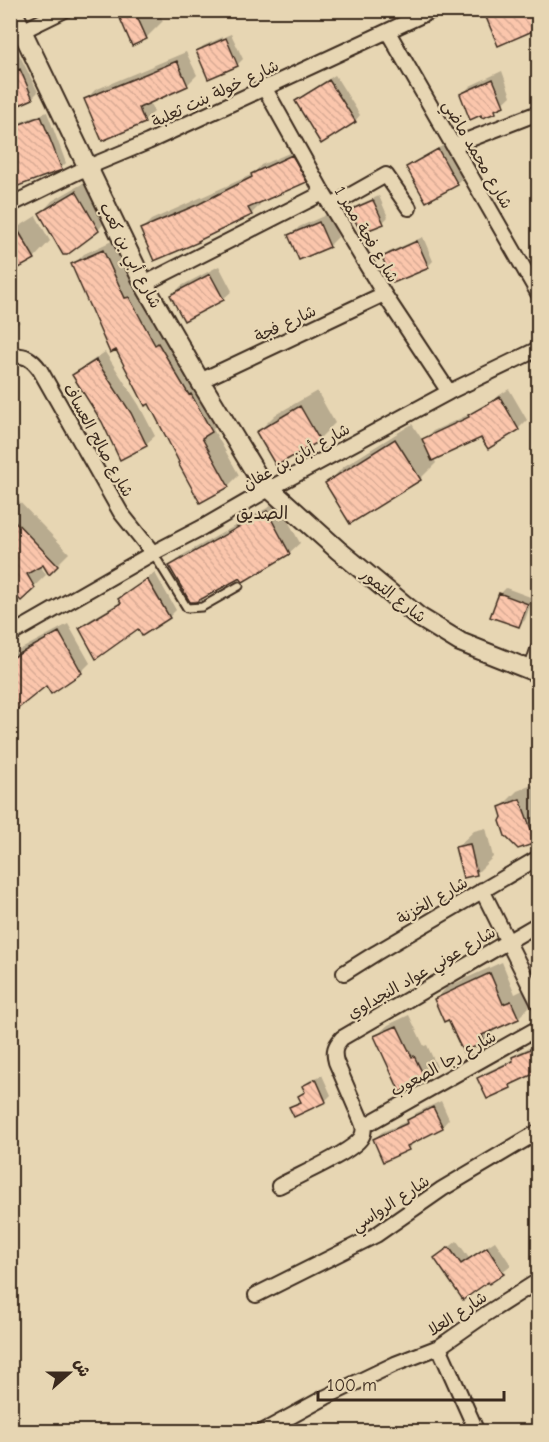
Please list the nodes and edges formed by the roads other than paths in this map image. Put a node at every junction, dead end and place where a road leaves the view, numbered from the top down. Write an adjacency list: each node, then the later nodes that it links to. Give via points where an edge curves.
1 (12, 10): 4 (street, شارع أبي بن كعب)
2 (65, 10): 4 (street)
3 (433, 10): 5 (street, شارع خولة بنت ثعلبة)
4 (22, 31): 9 (street, شارع أبي بن كعب)
5 (388, 32): 6 (street, شارع خولة بنت ثعلبة); 8 (street, شارع محمد ماضي)
6 (264, 87): 9 (street, شارع خولة بنت ثعلبة); 10 (street, شارع فجة ممر 1)
7 (538, 113): 8 (street)
8 (455, 146): 15 (street, شارع محمد ماضي)
9 (88, 167): 11 (street, شارع خولة بنت ثعلبة); 14 (street, شارع أبي بن كعب)
10 (323, 193): 12 (street, شارع فجة ممر 1); 14 (street)
11 (10, 205)
12 (331, 206): 13 (street, via 386,176); 16 (street, شارع فجة ممر 1)
13 (409, 208)
14 (144, 284): 19 (street, شارع أبي بن كعب)
15 (538, 293)
16 (384, 294): 19 (street, شارع فجة); 20 (street, شارع فجة ممر 1)
17 (538, 349): 20 (street, شارع أبان بن عفان)
18 (10, 356): 22 (street, شارع صالح العساف, via 25,356 40,370 121,513)
19 (200, 381): 21 (street, شارع أبي بن كعب, via 254,472)
20 (449, 392): 21 (street, شارع أبان بن عفان)
21 (269, 489): 22 (street, شارع أبان بن عفان); 26 (street, شارع التمور, via 420,617 460,642)
22 (153, 552): 23 (lane, via 187,608 201,607); 24 (street, شارع أبان بن عفان)
23 (239, 586)
24 (12, 631)
25 (538, 650): 26 (street)
26 (535, 672)
27 (538, 858): 28 (street, شارع الخزنة)
28 (482, 890): 30 (street); 31 (street, شارع الخزنة)
29 (538, 924): 30 (street, شارع عوني عواد النجداوي)
30 (508, 940): 32 (street); 34 (street, شارع عوني عواد النجداوي, via 350,1032 336,1045 336,1062)
31 (344, 973)
32 (538, 1002)
33 (538, 1028): 34 (street, شارع رجا الصعوب)
34 (364, 1126): 36 (street, via 363,1135 352,1147)
35 (538, 1132): 38 (street, شارع الرواسي, via 460,1178 376,1235)
36 (279, 1186)
37 (538, 1281): 39 (street, شارع العلا)
38 (256, 1294)
39 (439, 1347): 40 (street, شارع العلا, via 336,1392); 41 (street)
40 (262, 1431)
41 (477, 1431)

